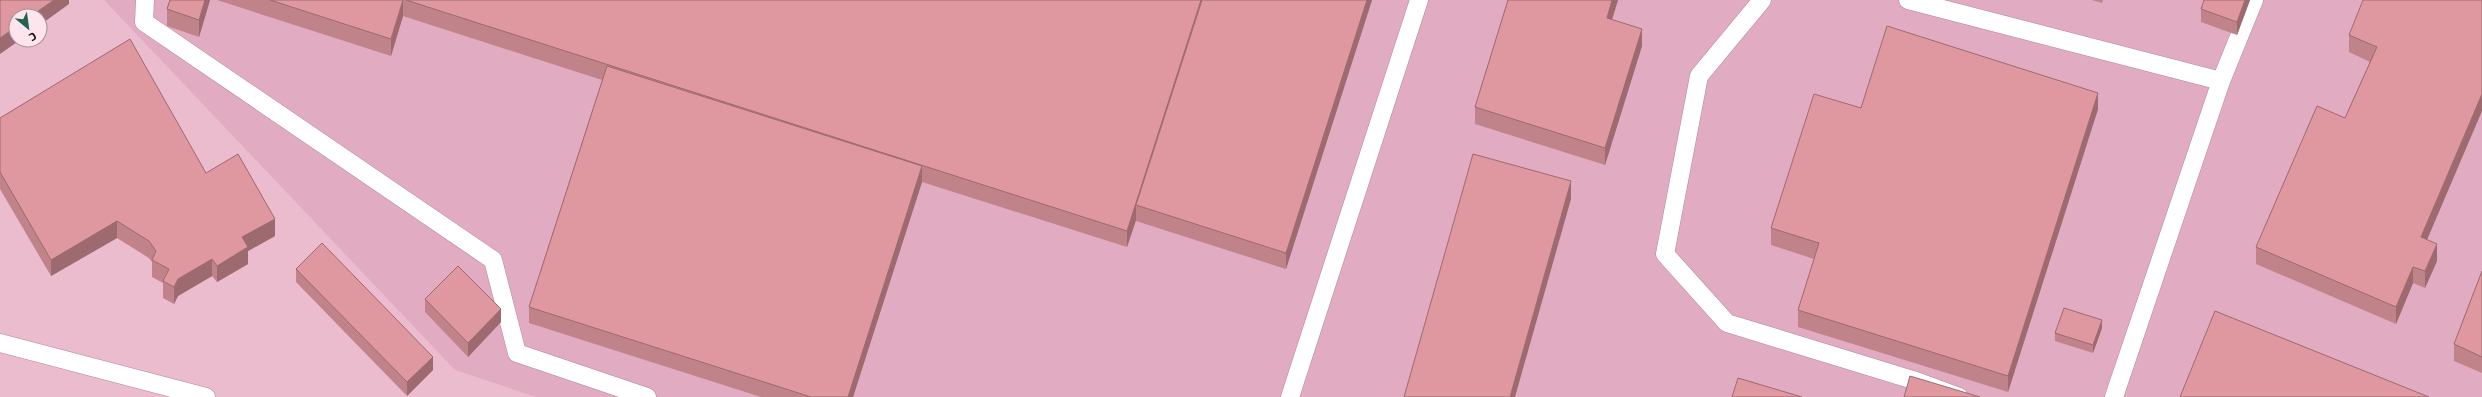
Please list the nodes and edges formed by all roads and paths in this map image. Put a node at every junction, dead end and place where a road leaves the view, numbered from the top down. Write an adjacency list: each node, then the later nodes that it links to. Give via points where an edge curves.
1 (145, 0): 9 (lane, via 144,22 492,260 516,353)
2 (1419, 0): 10 (lane)
3 (1762, 0): 11 (lane, via 1699,76 1665,254 1726,323 1913,380)
4 (1908, 0): 6 (lane)
5 (2254, 0): 6 (lane)
6 (2221, 81): 12 (lane)
7 (0, 343): 8 (lane)
8 (206, 397)
9 (647, 397)
10 (1290, 397)
11 (1959, 397)
12 (2114, 397)

